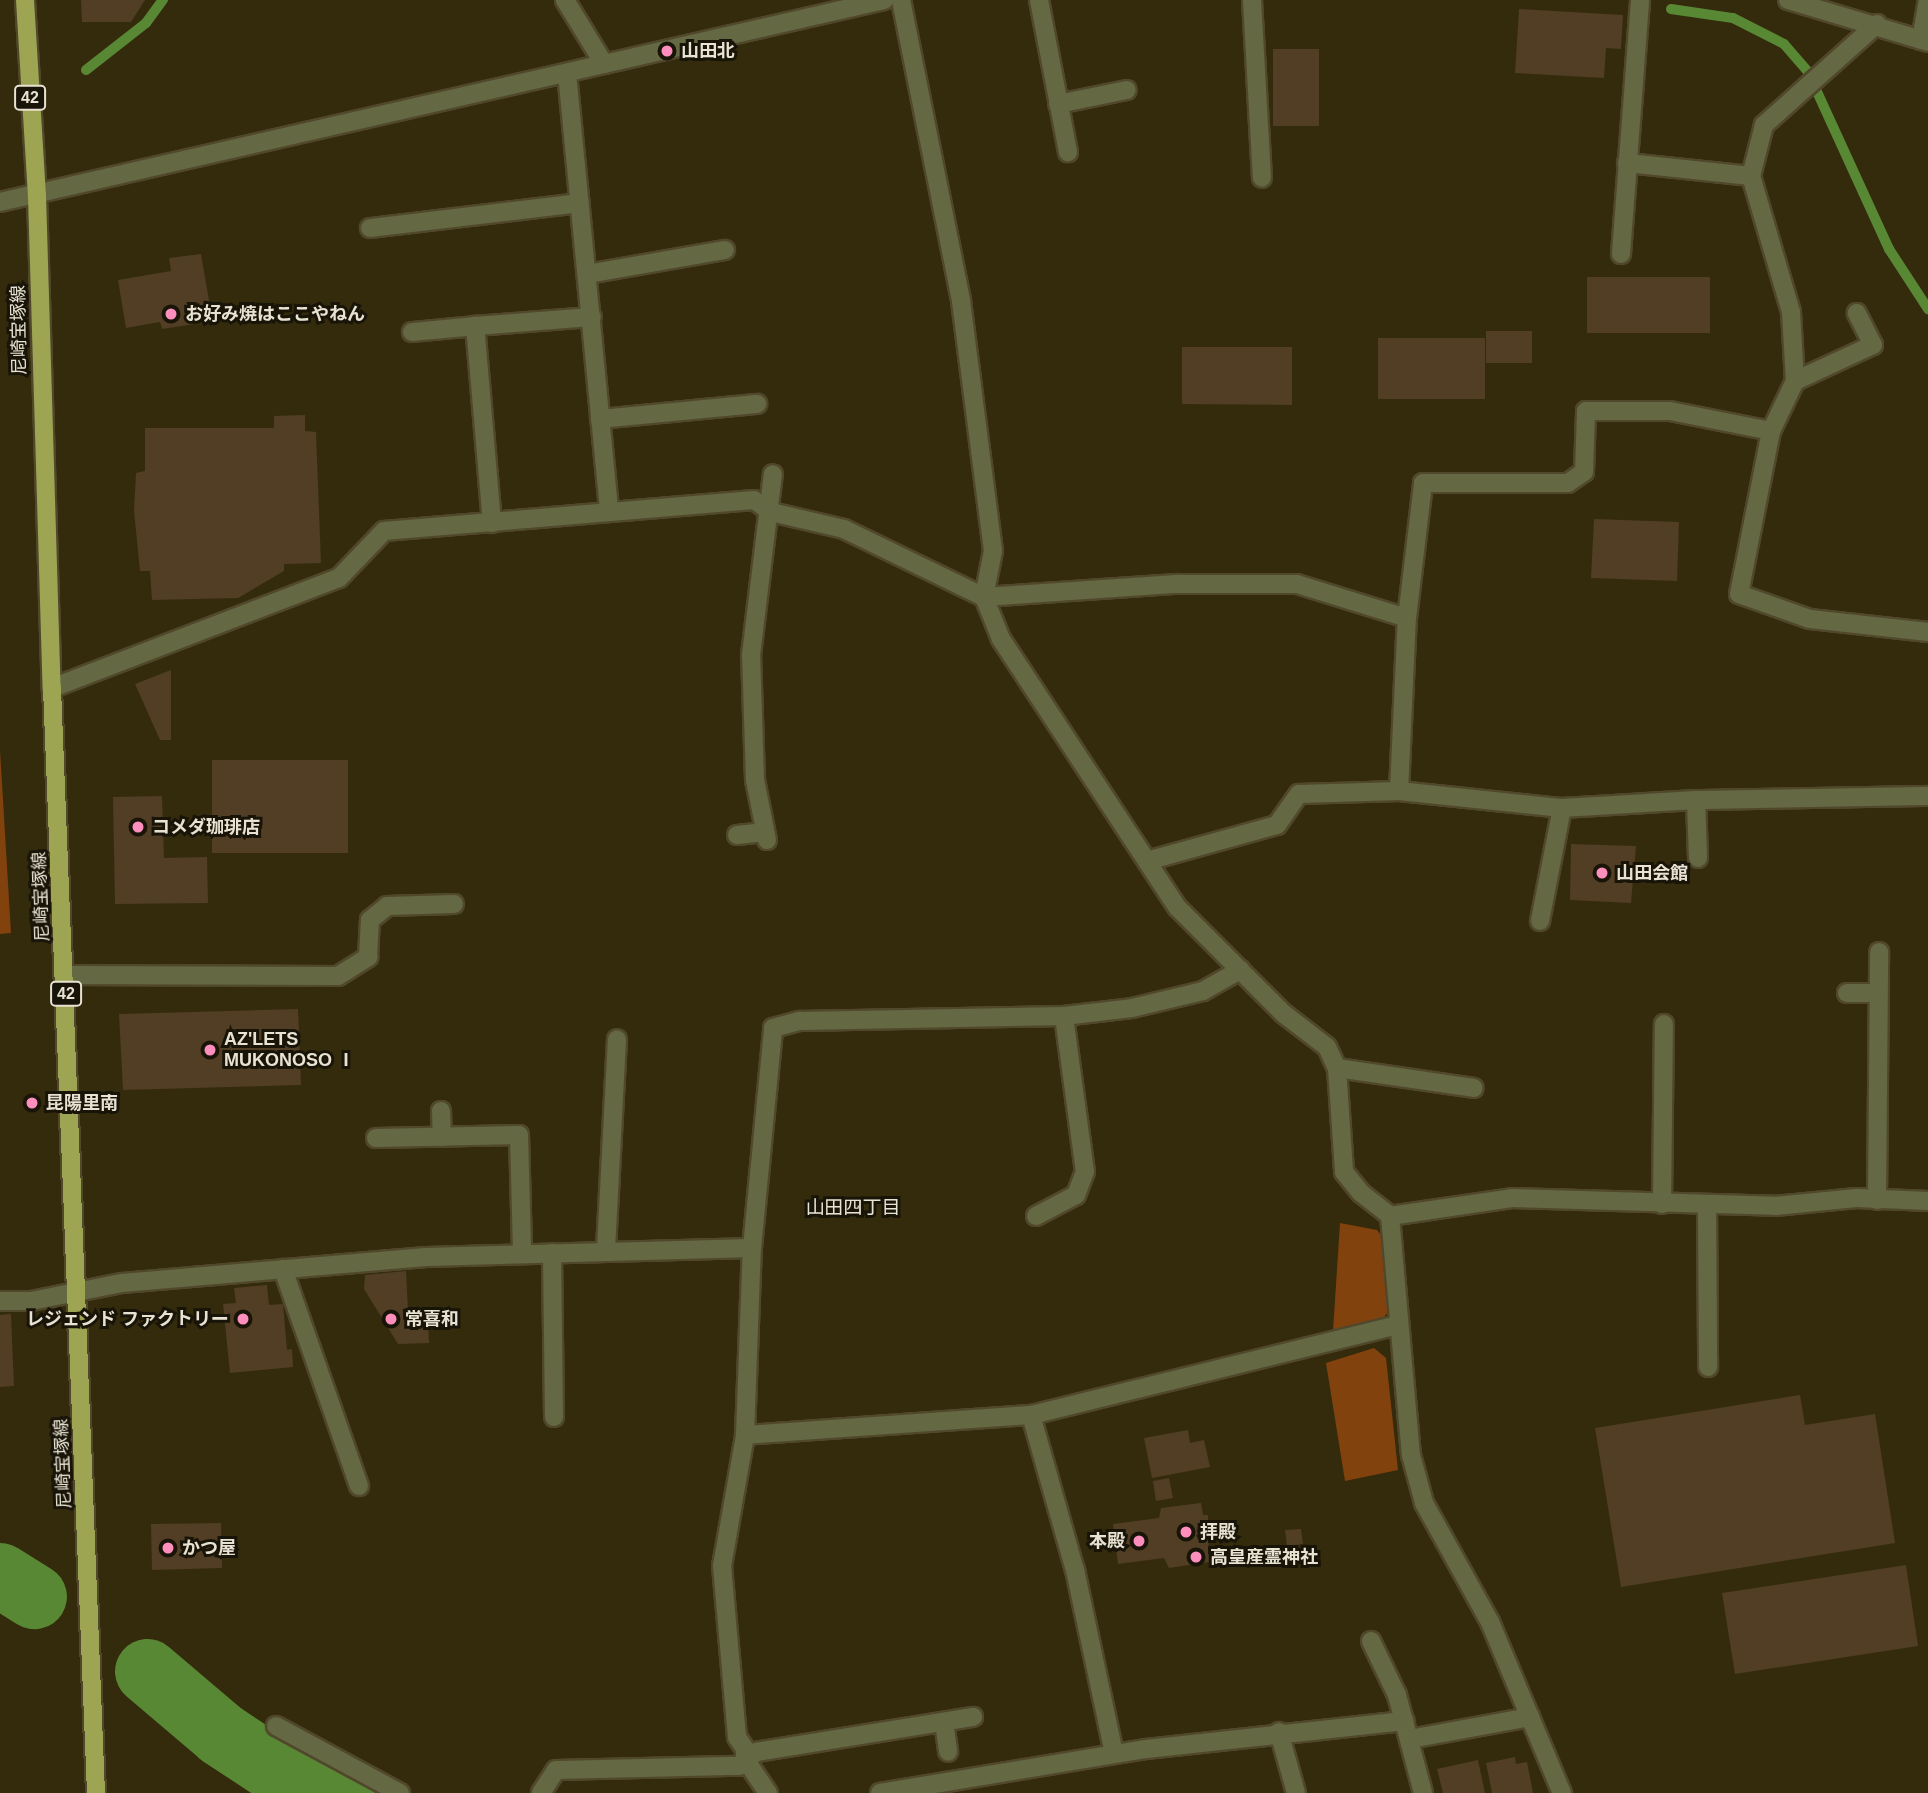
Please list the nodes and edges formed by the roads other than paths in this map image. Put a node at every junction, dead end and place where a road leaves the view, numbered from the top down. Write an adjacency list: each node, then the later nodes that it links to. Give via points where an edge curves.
1 (25, 0): 20 (main road, 尼崎宝塚線 / 42)
2 (565, 0): 12 (street)
3 (884, 0): 12 (street)
4 (901, 0): 39 (street, via 961,301 993,551)
5 (1039, 0): 15 (street)
6 (1252, 0): 19 (street)
7 (1640, 0): 17 (street)
8 (1788, 0): 10 (street)
9 (1928, 0): 11 (street)
10 (1877, 24): 11 (street); 18 (street, via 1764,125)
11 (1924, 41)
12 (604, 64): 13 (street)
13 (568, 73): 20 (street); 22 (street)
14 (1127, 90): 15 (street)
15 (1058, 104): 16 (street)
16 (1068, 152)
17 (1628, 163): 18 (street); 25 (street)
18 (1751, 176): 31 (street, via 1791,312)
19 (1262, 178)
20 (37, 196): 21 (street); 42 (main road, 尼崎宝塚線 / 42)
21 (0, 202)
22 (580, 203): 23 (street); 26 (street)
23 (370, 228)
24 (725, 250): 26 (street)
25 (1621, 254)
26 (587, 274): 28 (street)
27 (1857, 313): 31 (street, via 1872,345)
28 (592, 317): 29 (street); 33 (street)
29 (475, 326): 30 (street); 38 (street)
30 (412, 332)
31 (1795, 381): 34 (street)
32 (757, 404): 33 (street)
33 (600, 419): 36 (street)
34 (1771, 431): 40 (street, via 1670,411 1586,411 1584,472 1568,483 1423,484); 41 (street, via 1739,594 1810,619)
35 (773, 474): 37 (street)
36 (609, 513): 37 (street, via 754,500); 38 (street)
37 (771, 513): 39 (street, via 844,529); 47 (street, via 751,655 745,743 766,836)
38 (492, 523): 42 (street, via 384,531 339,578)
39 (984, 597): 40 (street, via 1177,584 1297,584); 49 (street, via 1001,639)
40 (1407, 618): 43 (street)
41 (1928, 632)
42 (52, 688): 54 (main road, 尼崎宝塚線 / 42)
43 (1399, 791): 46 (street); 49 (street, via 1299,794 1277,825)
44 (1928, 796): 45 (street)
45 (1696, 800): 46 (street); 48 (street)
46 (1562, 808): 51 (street)
47 (737, 835)
48 (1698, 858)
49 (1147, 861): 53 (street, via 1177,907)
50 (454, 904): 54 (street, via 387,906 370,919 368,957 338,976)
51 (1540, 921)
52 (1878, 952): 56 (street)
53 (1240, 970): 57 (street, via 1203,991 1132,1008); 60 (street, via 1284,1014 1327,1046)
54 (65, 975): 76 (main road, 尼崎宝塚線 / 42)
55 (1847, 993): 56 (street)
56 (1877, 993): 65 (street)
57 (1063, 1016): 69 (street, via 1085,1172 1076,1195); 71 (street, via 800,1021 773,1028)
58 (1664, 1024): 67 (street)
59 (617, 1039): 72 (street)
60 (1336, 1068): 61 (street); 70 (street, via 1343,1172 1361,1194)
61 (1474, 1088)
62 (441, 1111): 63 (street)
63 (442, 1137): 64 (street); 73 (street, via 519,1127)
64 (376, 1138)
65 (1877, 1200): 66 (street); 68 (street)
66 (1928, 1201)
67 (1662, 1204): 68 (street); 70 (street, via 1512,1198)
68 (1707, 1205): 79 (street)
69 (1036, 1216)
70 (1390, 1216): 78 (street)
71 (752, 1248): 72 (street); 82 (street)
72 (606, 1249): 74 (street)
73 (522, 1251): 74 (street); 75 (street)
74 (552, 1253): 81 (street)
75 (282, 1269): 76 (street); 83 (street)
76 (77, 1290): 77 (street, via 31,1301); 95 (main road, 尼崎宝塚線 / 42)
77 (0, 1301)
78 (1398, 1325): 80 (street); 86 (street, via 1411,1455 1424,1503 1490,1622)
79 (1708, 1367)
80 (1031, 1415): 82 (street); 93 (street, via 1075,1570)
81 (554, 1417)
82 (745, 1435): 94 (street, via 722,1566 728,1663 737,1737)
83 (359, 1486)
84 (1371, 1641): 87 (street)
85 (973, 1717): 88 (street)
86 (1530, 1717): 91 (street); 102 (street)
87 (1404, 1721): 90 (street); 91 (street)
88 (944, 1722): 92 (street); 94 (street, via 756,1752)
89 (275, 1726): 96 (street)
90 (1279, 1732): 93 (street); 100 (street)
91 (1410, 1739): 101 (street)
92 (948, 1752)
93 (1114, 1754): 99 (street)
94 (745, 1759): 97 (street, via 739,1766 555,1770); 98 (street)
95 (96, 1793)
96 (400, 1793)
97 (541, 1793)
98 (768, 1793)
99 (880, 1793)
100 (1296, 1793)
101 (1423, 1793)
102 (1562, 1793)

